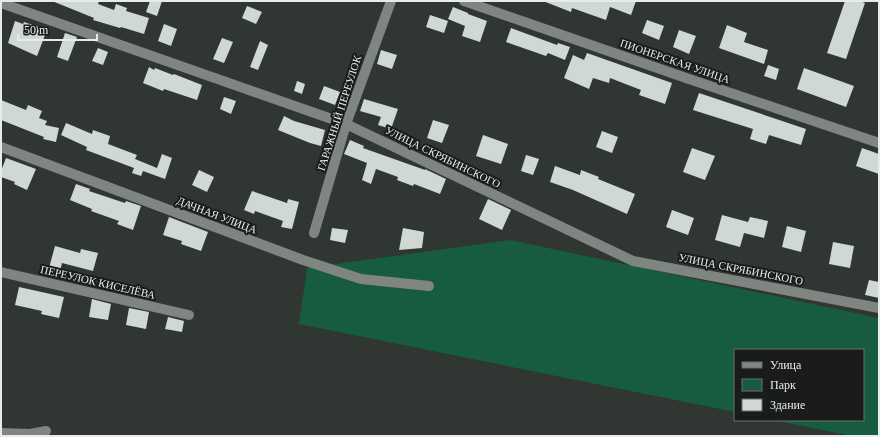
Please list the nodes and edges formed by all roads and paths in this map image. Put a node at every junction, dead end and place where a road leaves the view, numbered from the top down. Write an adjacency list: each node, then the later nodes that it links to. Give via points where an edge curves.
1 (391, 1): 4 (street, ГАРАЖНЫЙ ПЕРЕУЛОК)
2 (464, 1): 5 (street, ПИОНЕРСКАЯ УЛИЦА)
3 (1, 3): 4 (street, УЛИЦА СКРЯБИНСКОГО)
4 (346, 124): 7 (street, ГАРАЖНЫЙ ПЕРЕУЛОК); 10 (street, УЛИЦА СКРЯБИНСКОГО, via 634,261)
5 (879, 142)
6 (1, 147): 9 (street, ДАЧНАЯ УЛИЦА, via 303,260 361,279)
7 (314, 233)
8 (1, 272): 11 (street, ПЕРЕУЛОК КИСЕЛЁВА)
9 (429, 286)
10 (879, 308)
11 (189, 315)
12 (46, 431): 13 (street, via 30,434)
13 (1, 433)

